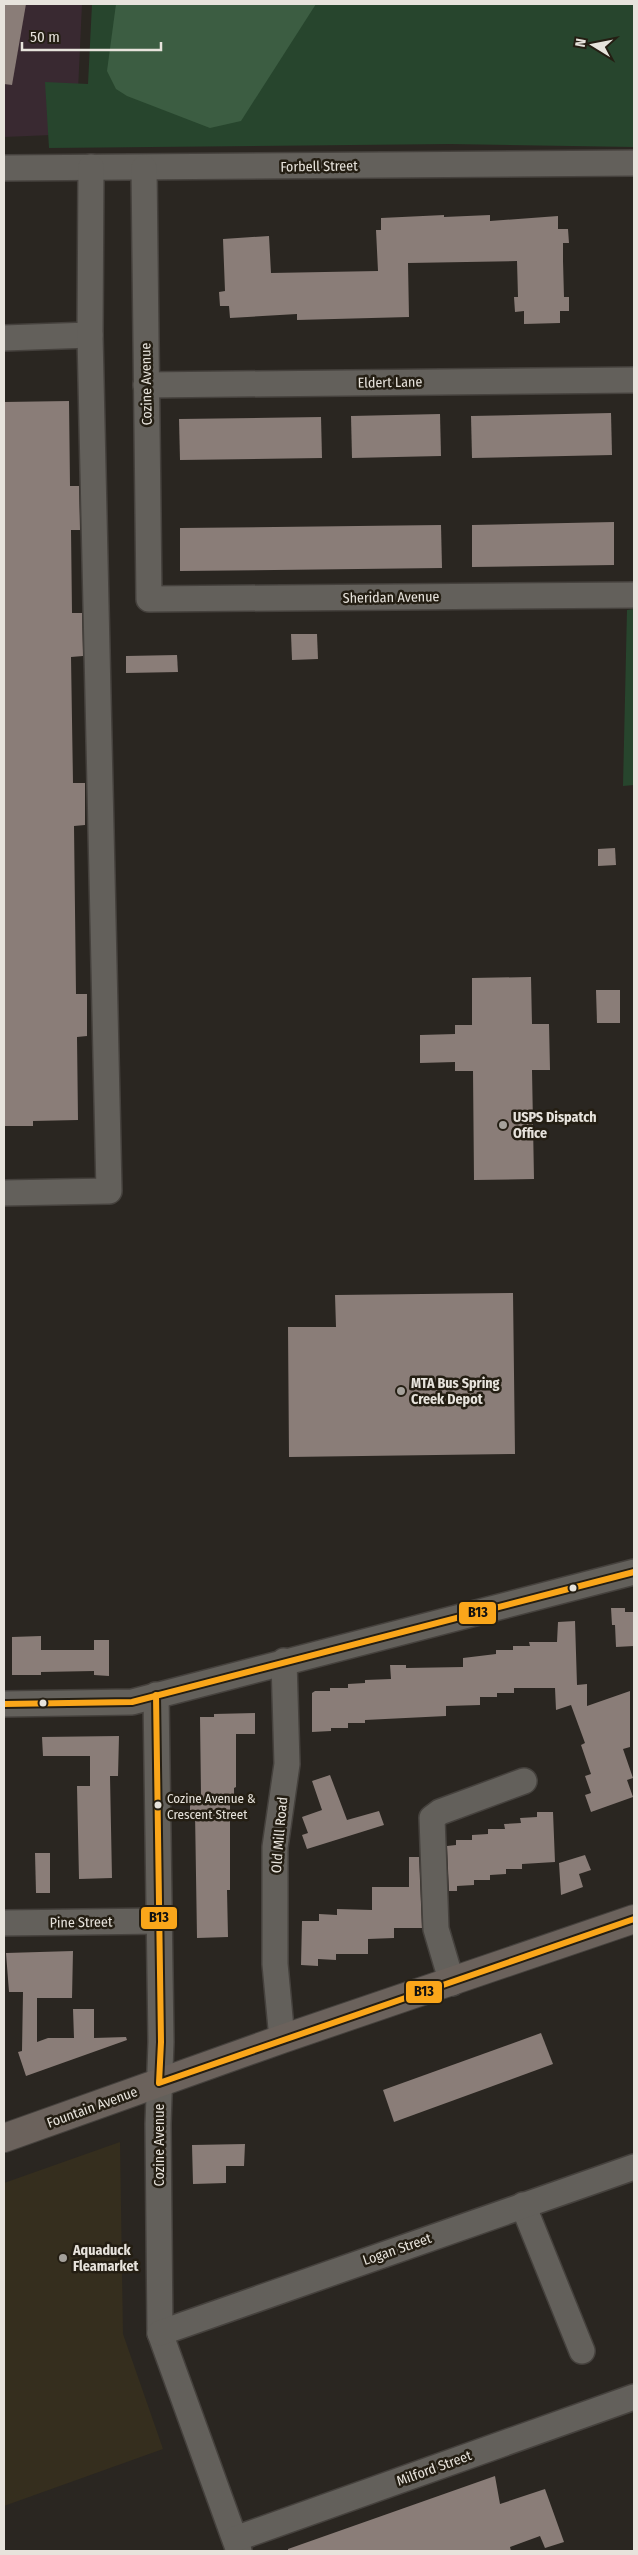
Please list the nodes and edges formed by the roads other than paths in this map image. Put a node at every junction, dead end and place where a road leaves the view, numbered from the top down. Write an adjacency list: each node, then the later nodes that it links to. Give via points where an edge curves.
1 (634, 163): 4 (street, Forbell Street)
2 (91, 167): 3 (street, Forbell Street); 4 (street, Forbell Street); 5 (street)
3 (4, 168)
4 (144, 168): 8 (street, Cozine Avenue)
5 (90, 336): 6 (street); 11 (street, via 109,1191)
6 (4, 338)
7 (634, 380): 8 (street, Eldert Lane)
8 (146, 385): 10 (street, Cozine Avenue)
9 (634, 594): 10 (street, Sheridan Avenue)
10 (149, 600)
11 (4, 1193)
12 (634, 1572): 13 (street)
13 (284, 1661): 14 (street); 21 (street, Old Mill Road, via 287,1764 275,1847 275,1964)
14 (156, 1695): 15 (street, via 132,1702); 18 (street, Cozine Avenue)
15 (4, 1704)
16 (524, 1781): 20 (street, via 440,1812 432,1818 436,1929)
17 (634, 1919): 20 (main road, Fountain Avenue)
18 (159, 1921): 19 (street, Pine Street); 22 (street, Cozine Avenue)
19 (4, 1923)
20 (452, 1983): 21 (main road, Fountain Avenue)
21 (282, 2039): 22 (main road, Fountain Avenue)
22 (159, 2083): 23 (main road, Fountain Avenue); 26 (street, Cozine Avenue)
23 (4, 2138)
24 (634, 2167): 25 (street, Logan Street)
25 (523, 2205): 26 (street, Logan Street); 27 (street)
26 (160, 2333): 29 (street, Cozine Avenue)
27 (582, 2351)
28 (634, 2396): 29 (street, Milford Street)
29 (237, 2545)

